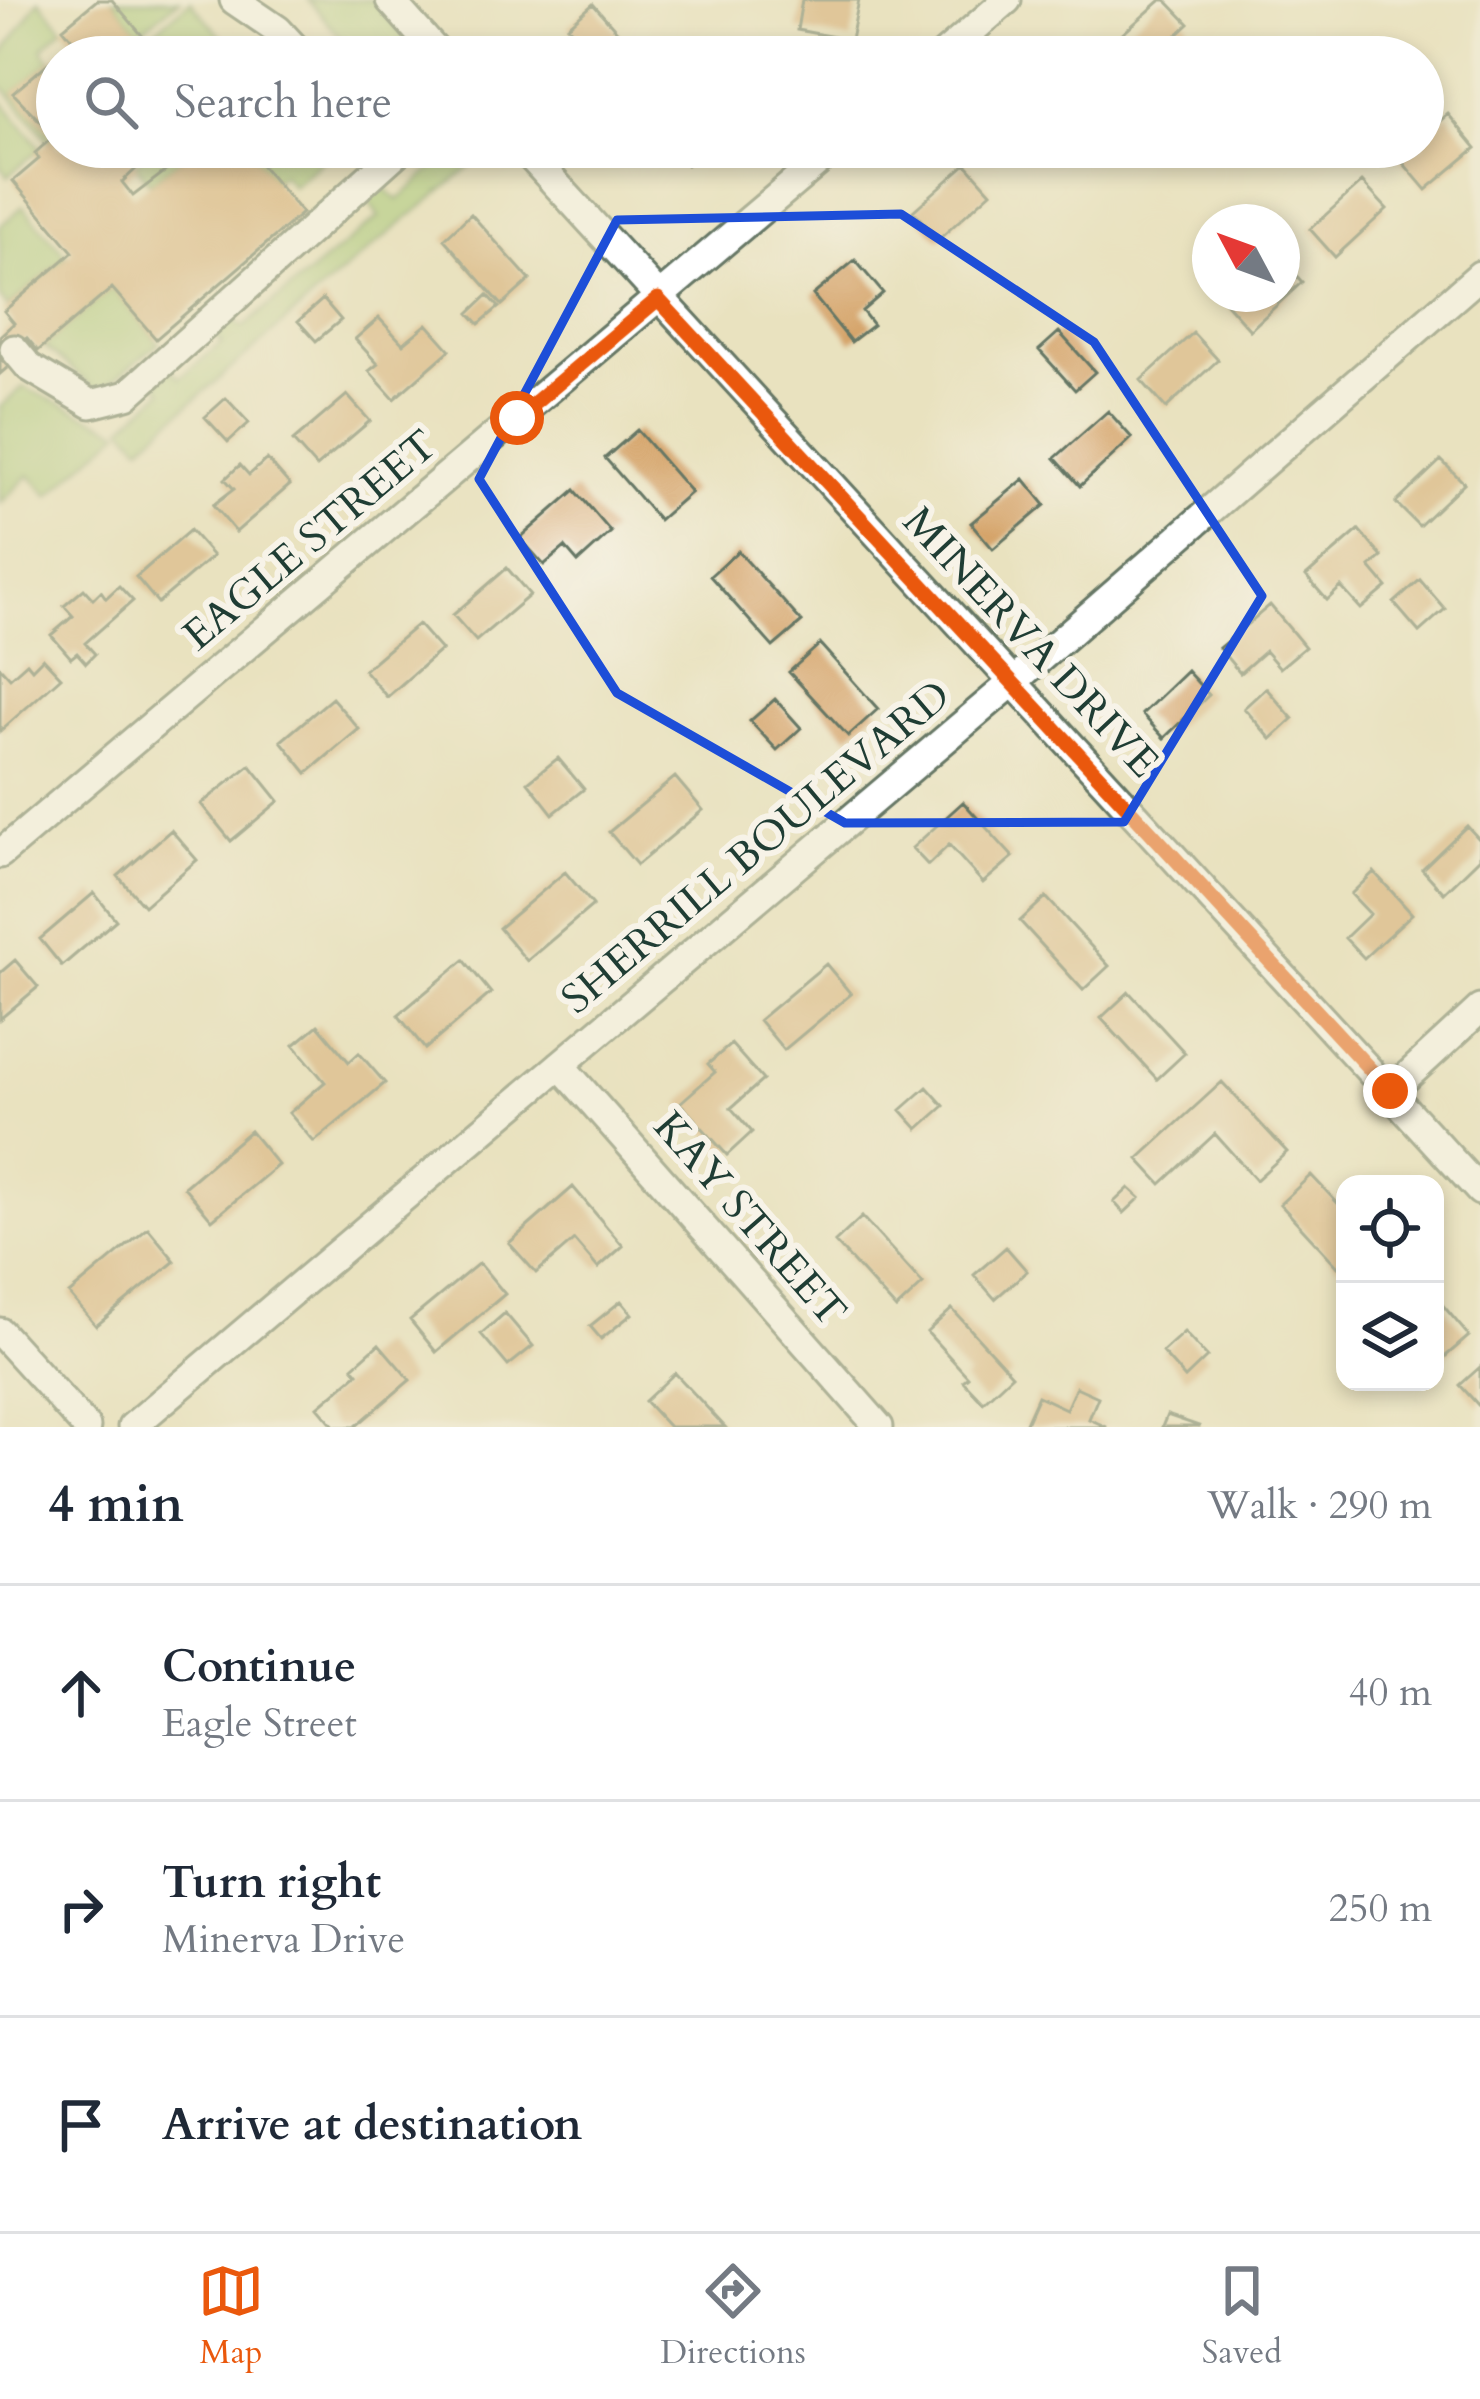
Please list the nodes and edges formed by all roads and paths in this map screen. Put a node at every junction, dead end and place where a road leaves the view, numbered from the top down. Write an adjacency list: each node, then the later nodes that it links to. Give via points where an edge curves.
1 (234, 0): 5 (street)
2 (268, 0): 5 (street)
3 (390, 0): 7 (street)
4 (1007, 0): 8 (street)
5 (278, 30): 6 (street)
6 (284, 36)
7 (422, 36)
8 (965, 36)
9 (367, 168): 14 (street, via 127,395 91,404)
10 (541, 168): 13 (street, MINERVA DRIVE)
11 (811, 168): 13 (street, EAGLE STREET)
12 (1480, 274): 15 (street, SHERRILL BOULEVARD)
13 (658, 299): 15 (street, MINERVA DRIVE); 16 (street, EAGLE STREET)
14 (14, 349)
15 (1013, 682): 18 (street, SHERRILL BOULEVARD); 19 (street, MINERVA DRIVE)
16 (0, 854)
17 (1480, 1009): 19 (street)
18 (560, 1065): 23 (street, SHERRILL BOULEVARD); 24 (street, KAY STREET)
19 (1390, 1091): 20 (street, MINERVA DRIVE)
20 (1480, 1192)
21 (0, 1331): 22 (street)
22 (86, 1427)
23 (132, 1427)
24 (878, 1427)

